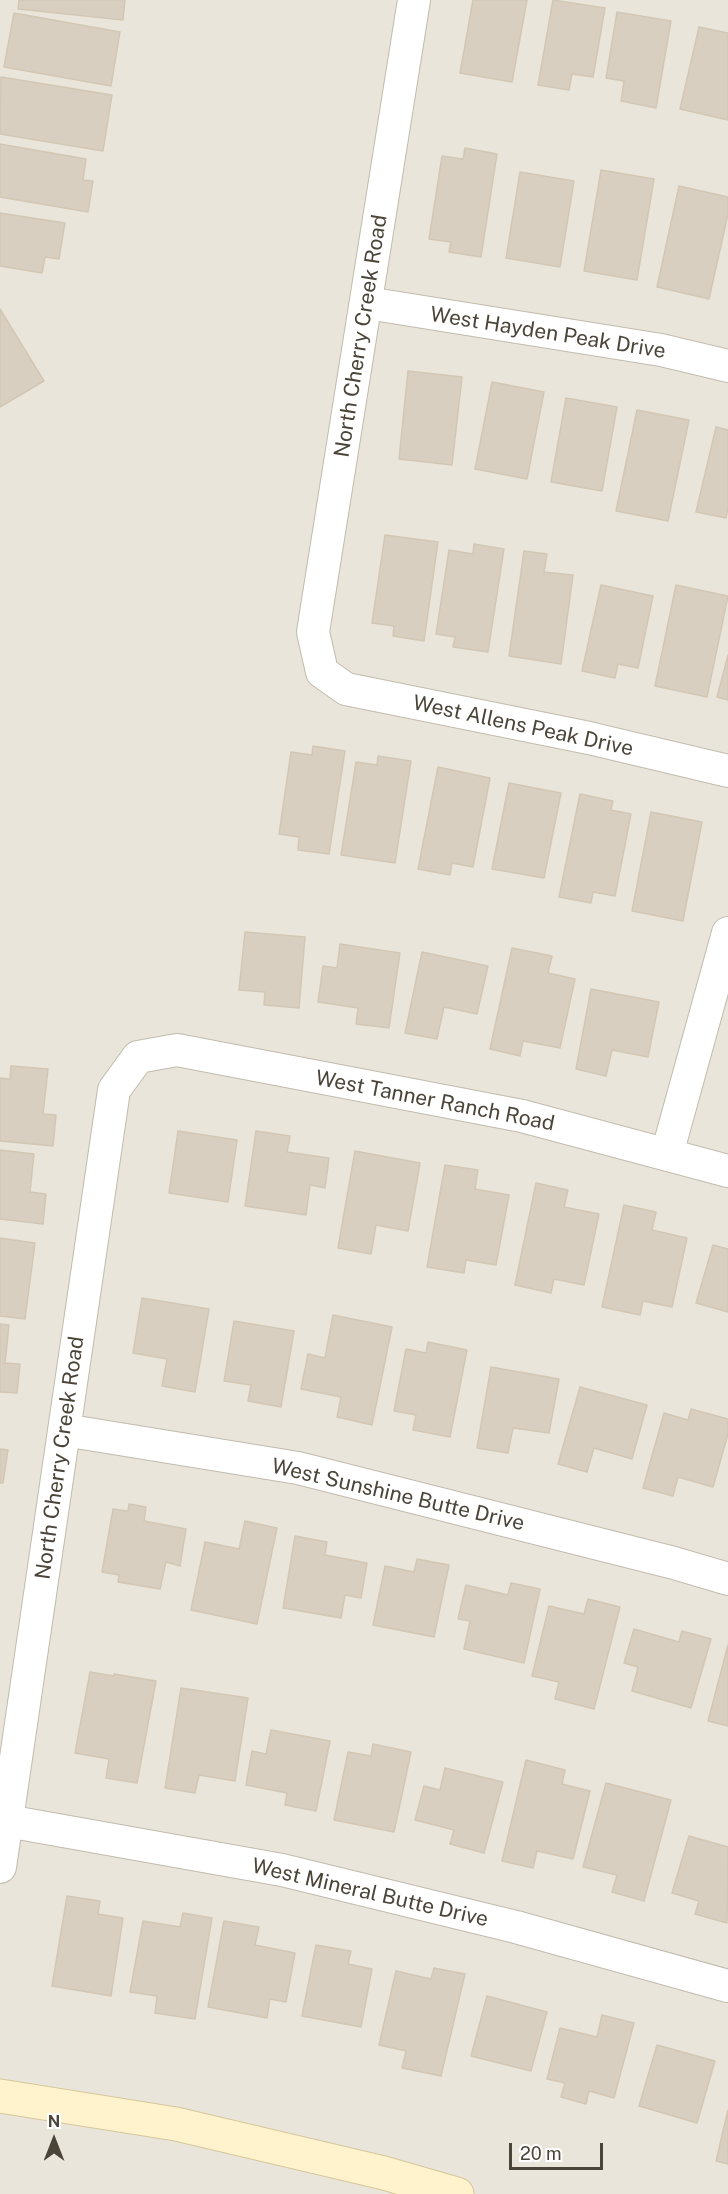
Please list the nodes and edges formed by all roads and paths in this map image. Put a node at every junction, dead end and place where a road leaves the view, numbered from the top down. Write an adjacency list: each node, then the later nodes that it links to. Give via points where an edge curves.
1 (414, 0): 2 (street, North Cherry Creek Road)
2 (367, 303): 3 (street, West Hayden Peak Drive, via 661,350); 4 (street, North Cherry Creek Road, via 313,632)
3 (728, 366)
4 (322, 672): 5 (street, West Allens Peak Drive, via 346,689 589,738)
5 (728, 771)
6 (728, 933): 8 (street)
7 (138, 1057): 8 (street, West Tanner Ranch Road, via 177,1050 522,1116); 10 (street, North Cherry Creek Road, via 114,1090)
8 (667, 1154): 9 (street, West Tanner Ranch Road)
9 (728, 1171)
10 (64, 1430): 11 (street, West Sunshine Butte Drive, via 298,1468); 12 (street, North Cherry Creek Road)
11 (728, 1579)
12 (7, 1821): 13 (street, North Cherry Creek Road); 14 (street, West Mineral Butte Drive, via 282,1870 516,1927)
13 (0, 1867)
14 (728, 1986)
15 (0, 2096): 16 (street, via 176,2124)
16 (457, 2194)

